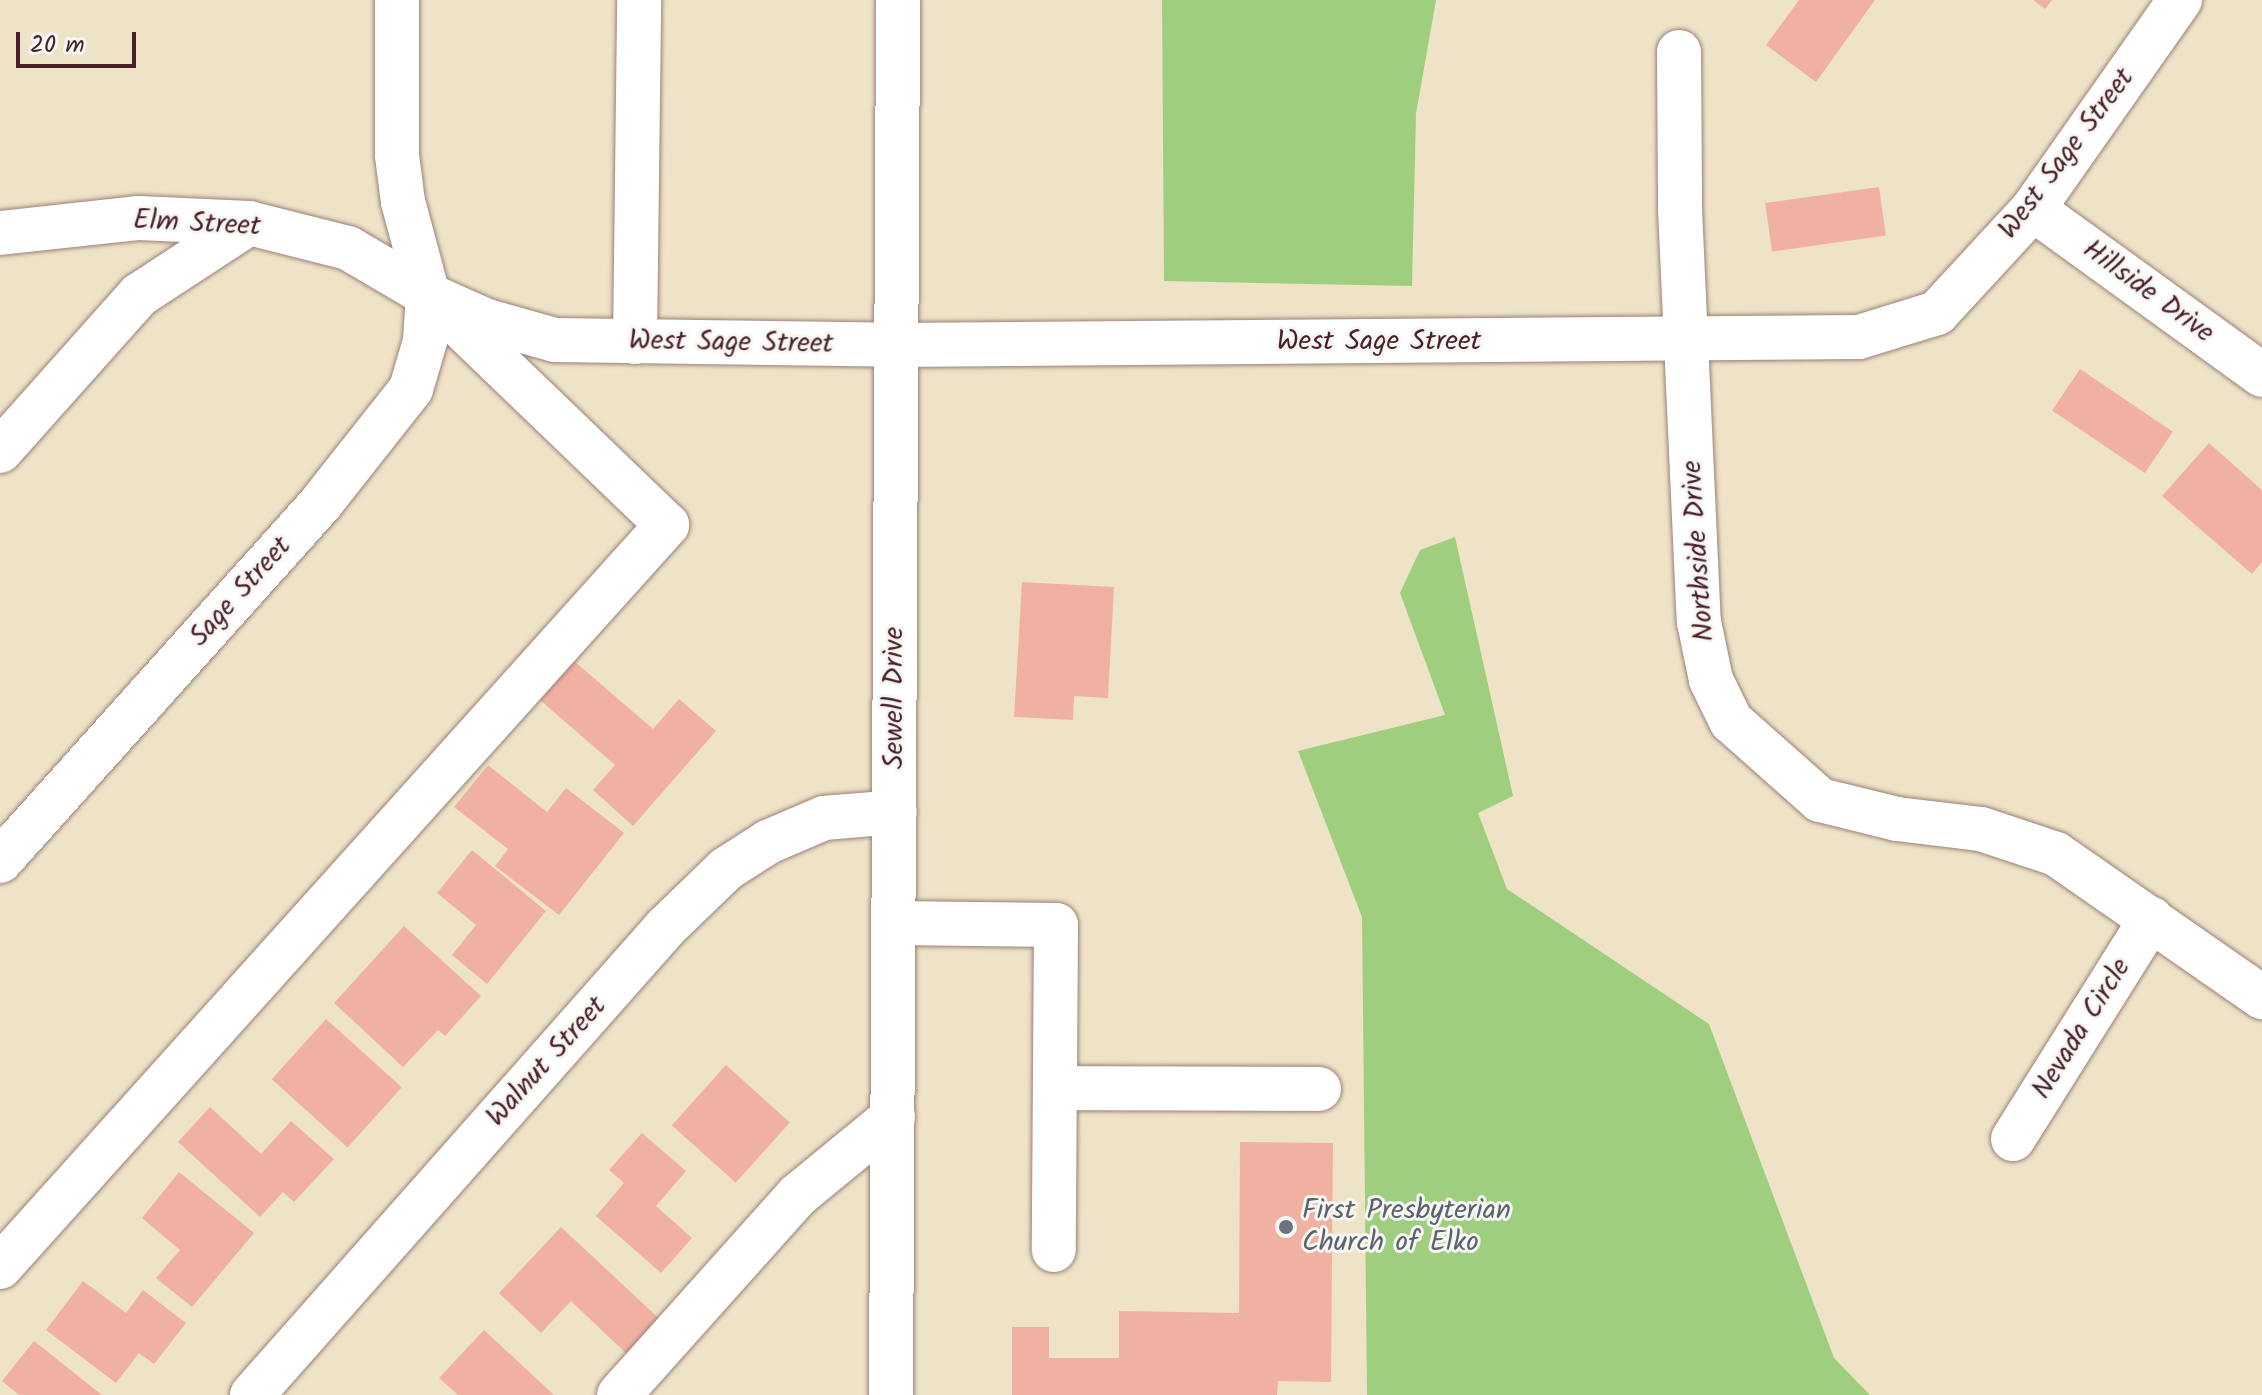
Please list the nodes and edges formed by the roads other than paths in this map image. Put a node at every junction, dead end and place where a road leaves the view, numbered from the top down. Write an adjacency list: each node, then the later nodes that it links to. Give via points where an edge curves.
1 (397, 0): 9 (street, via 397,155 403,202)
2 (639, 0): 11 (street)
3 (898, 0): 12 (street, Sewell Drive)
4 (2180, 0): 6 (street, West Sage Street)
5 (1679, 52): 10 (street, Northside Drive)
6 (2033, 209): 10 (street, West Sage Street, via 1937,313 1859,337); 13 (street, Hillside Drive)
7 (249, 223): 8 (street, Elm Street, via 139,218); 9 (street, Elm Street, via 348,248); 14 (street, via 139,295)
8 (0, 233)
9 (428, 295): 11 (street, West Sage Street, via 487,321 555,340); 16 (street, Sage Street, via 422,353 411,389 321,503); 25 (street, via 667,525)
10 (1688, 340): 12 (street, West Sage Street); 17 (street, Northside Drive, via 1699,622 1711,680 1731,721 1820,800 1897,819 1981,829 2056,854)
11 (635, 342): 12 (street, West Sage Street)
12 (897, 345): 15 (street, Sewell Drive)
13 (2262, 375)
14 (0, 451)
15 (895, 812): 18 (street, Sewell Drive); 26 (street, Walnut Street, via 824,818 768,842 726,869 666,927)
16 (0, 861)
17 (2151, 919): 19 (street, Northside Drive); 23 (street, Nevada Circle)
18 (894, 923): 20 (street, via 1056,925); 22 (street, Sewell Drive)
19 (2262, 997)
20 (1055, 1088): 21 (street); 24 (street)
21 (1319, 1089)
22 (893, 1117): 27 (street, via 798,1195); 28 (street, Sewell Drive)
23 (2013, 1139)
24 (1054, 1250)
25 (0, 1267)
26 (252, 1395)
27 (619, 1395)
28 (891, 1395)

